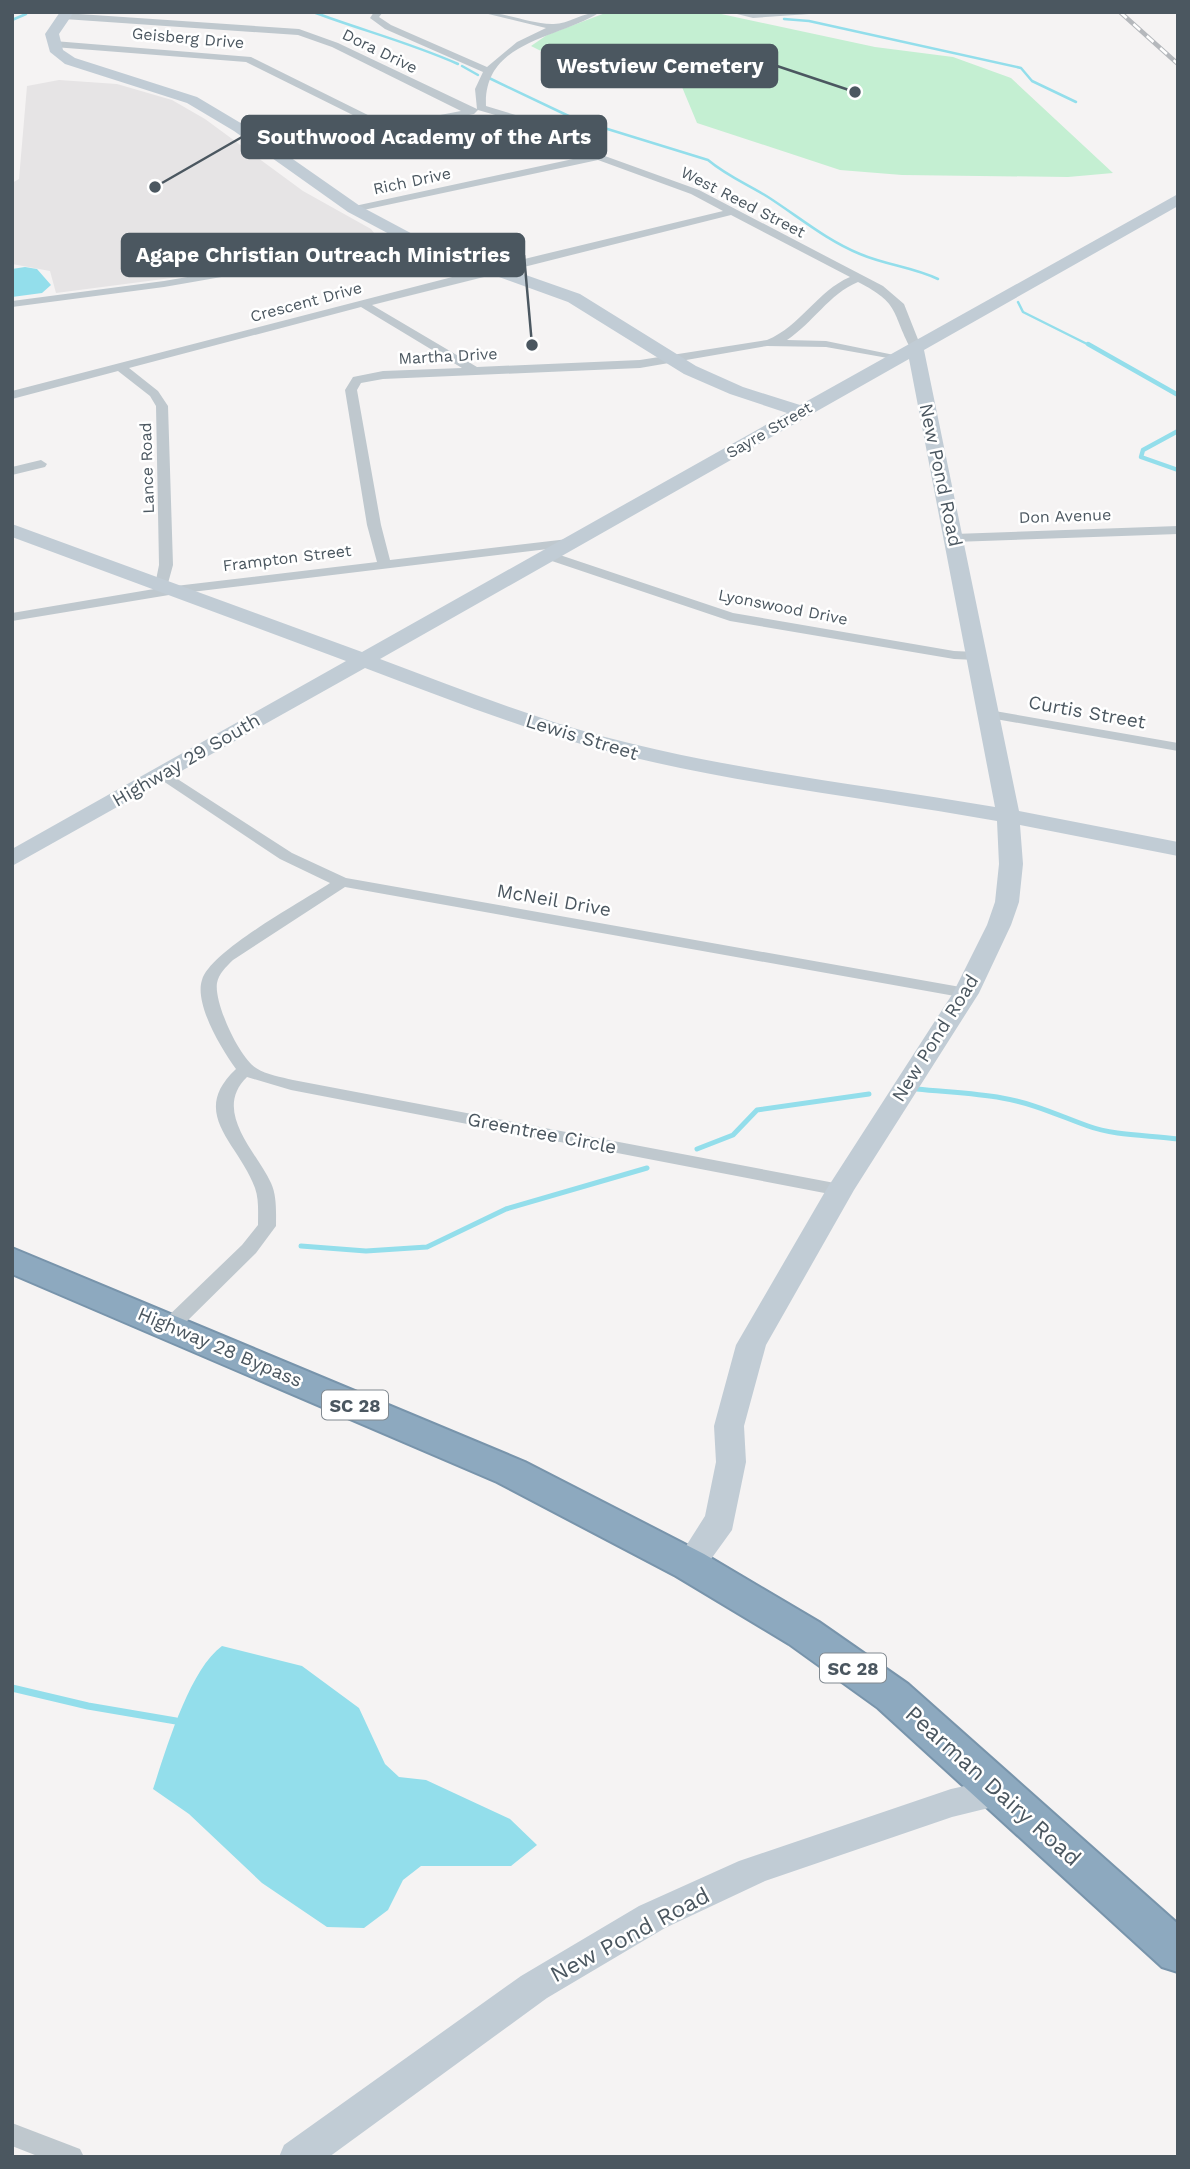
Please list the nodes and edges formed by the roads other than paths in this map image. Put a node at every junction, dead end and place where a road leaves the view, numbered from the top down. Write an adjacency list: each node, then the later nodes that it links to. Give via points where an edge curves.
1 (379, 12): 9 (street, via 374,18 388,27)
2 (484, 12): 7 (street)
3 (596, 12): 7 (street)
4 (733, 12): 5 (street)
5 (834, 12)
6 (65, 14): 8 (street, via 52,34); 11 (street, Dora Drive, via 299,32)
7 (554, 27): 9 (street, via 514,47)
8 (54, 44): 12 (street, Geisberg Drive, via 248,59); 13 (street, via 57,52 87,69 210,109)
9 (489, 71): 10 (street, via 479,101)
10 (484, 108): 11 (street); 14 (street, West Reed Street, via 526,121)
11 (470, 111): 12 (street)
12 (388, 129): 13 (street)
13 (269, 152): 16 (street)
14 (599, 157): 16 (street, Rich Drive); 17 (street, West Reed Street, via 695,192)
15 (1178, 199): 24 (street, Sayre Street)
16 (354, 209): 18 (street)
17 (730, 212): 19 (street, Crescent Drive); 20 (street, West Reed Street)
18 (414, 240): 19 (street); 22 (street, via 164,284)
19 (495, 269): 21 (street, Crescent Drive); 25 (street, via 598,309)
20 (856, 278): 23 (street, via 845,282 798,326); 24 (street, West Reed Street, via 879,288 898,304)
21 (363, 303): 26 (street, Crescent Drive); 27 (street)
22 (12, 304)
23 (767, 343): 24 (street, Martha Drive); 25 (street, Martha Drive)
24 (905, 352): 29 (street, Sayre Street); 34 (street, New Pond Road)
25 (674, 361): 27 (street, Martha Drive); 29 (street, via 741,393)
26 (121, 367): 28 (street, Crescent Drive); 38 (street, Lance Road, via 162,406)
27 (475, 370): 37 (street, Martha Drive, via 383,375 351,386)
28 (12, 395)
29 (802, 411): 35 (street, Sayre Street)
30 (41, 464): 31 (street)
31 (12, 471)
32 (12, 530): 38 (street, Lewis Street)
33 (1178, 530): 34 (street, Don Avenue)
34 (954, 538): 40 (street, New Pond Road)
35 (568, 543): 36 (street, Sayre Street); 37 (street, Frampton Street)
36 (548, 555): 40 (street, Lyonswood Drive, via 730,617); 41 (street, Sayre Street)
37 (384, 563): 38 (street, Frampton Street)
38 (168, 588): 39 (street, Frampton Street); 41 (street, Lewis Street)
39 (12, 617)
40 (976, 656): 42 (street, New Pond Road)
41 (360, 660): 44 (street, Highway 29 South); 45 (street, Lewis Street, via 617,750)
42 (989, 714): 43 (street, Curtis Street); 45 (street, New Pond Road)
43 (1178, 747)
44 (162, 774): 47 (street, Highway 29 South); 48 (street, McNeil Drive, via 286,856)
45 (1008, 815): 46 (street, Lewis Street); 49 (street, New Pond Road, via 1011,863 1007,902)
46 (1178, 849)
47 (12, 859)
48 (342, 882): 49 (street, McNeil Drive); 50 (street, via 214,970 208,984 210,1000)
49 (966, 993): 51 (street, New Pond Road)
50 (246, 1069): 51 (street, Greentree Circle, via 304,1087); 53 (street, via 228,1089 224,1114 264,1185 267,1226)
51 (840, 1190): 54 (street, New Pond Road, via 751,1345 729,1426 731,1462 721,1516)
52 (12, 1260): 53 (highway, Highway 28 Bypass / SC 28)
53 (170, 1326): 54 (highway, Highway 28 Bypass / SC 28, via 511,1472)
54 (690, 1565): 55 (highway, Pearman Dairy Road / SC 28, via 804,1633 892,1696)
55 (1002, 1792): 56 (highway, Pearman Dairy Road / SC 28); 59 (street, New Pond Road, via 951,1802 752,1871 652,1917 534,1987)
56 (1178, 1953)
57 (12, 2134): 58 (street)
58 (71, 2157)
59 (298, 2157)

